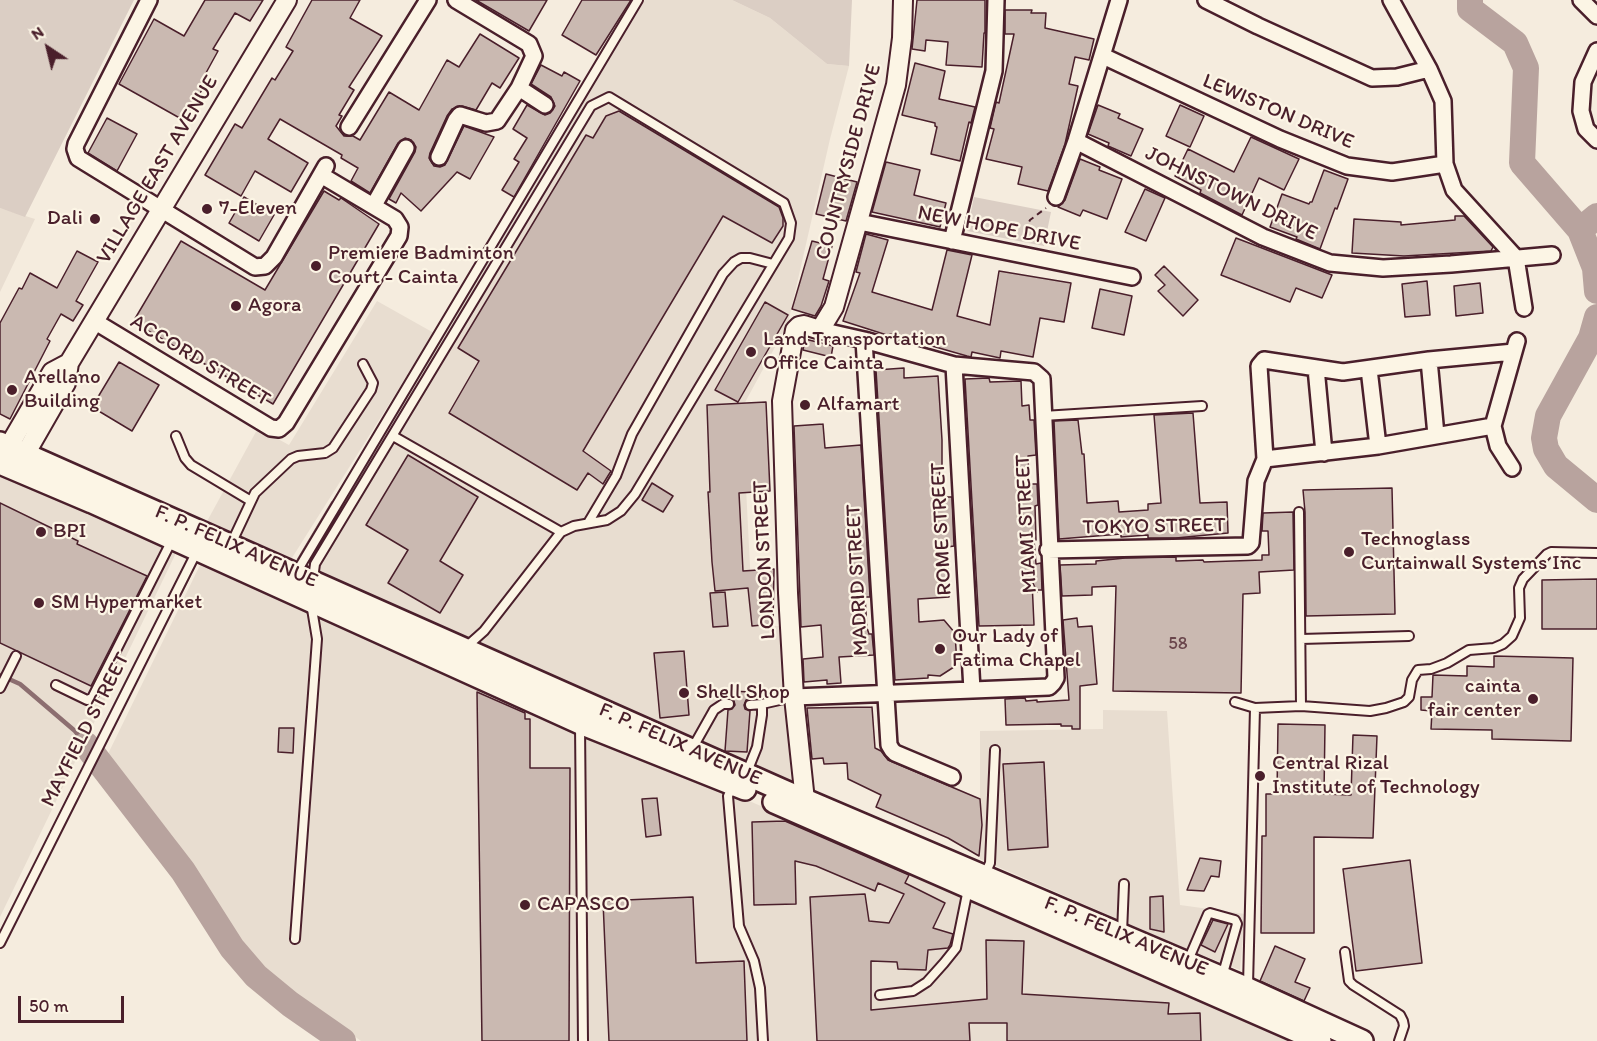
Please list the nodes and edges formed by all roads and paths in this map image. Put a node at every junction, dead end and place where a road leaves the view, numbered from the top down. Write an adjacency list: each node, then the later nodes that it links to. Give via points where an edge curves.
1 (150, 0): 26 (street, via 76,144 75,153)
2 (287, 0): 26 (street, VILLAGE EAST AVENUE)
3 (428, 0): 18 (street)
4 (456, 0): 16 (street, via 529,44 534,56)
5 (638, 0): 63 (lane)
6 (903, 0): 27 (street, COUNTRYSIDE DRIVE, via 896,85)
7 (996, 0): 28 (street, via 994,71)
8 (1119, 0): 14 (street)
9 (1206, 0): 15 (street, via 1372,78)
10 (1391, 0): 15 (street)
11 (1584, 1): 12 (street)
12 (1597, 16)
13 (1597, 51): 19 (street, via 1583,82 1581,111 1586,129)
14 (1103, 56): 20 (street); 23 (street, LEWISTON DRIVE, via 1347,166 1392,172)
15 (1430, 69): 23 (street, via 1443,101)
16 (519, 88): 17 (street); 22 (street, via 497,121 486,123 460,115)
17 (545, 105)
18 (349, 127)
19 (1597, 140)
20 (1076, 141): 24 (street); 31 (street, JOHNSTOWN DRIVE, via 1263,237 1330,263 1383,268)
21 (406, 148): 25 (street)
22 (439, 157)
23 (1445, 164): 31 (street, via 1454,190)
24 (1056, 197): 30 (path, via 1027,226)
25 (374, 205): 26 (street, ACCORD STREET, via 323,171 274,257 265,266 255,267); 35 (street, ACCORD STREET, via 394,219 400,227 399,236 279,429 271,428)
26 (160, 210): 35 (street, VILLAGE EAST AVENUE)
27 (859, 222): 28 (street, NEW HOPE DRIVE); 36 (street, COUNTRYSIDE DRIVE, via 831,314)
28 (952, 241): 30 (street, NEW HOPE DRIVE)
29 (1552, 255): 31 (street, JOHNSTOWN DRIVE)
30 (1030, 257): 33 (street, NEW HOPE DRIVE)
31 (1516, 258): 34 (street)
32 (773, 264): 48 (lane, via 789,238 790,223 784,203 609,98 600,100 591,106); 56 (lane, via 635,494 607,520); 56 (lane, via 741,258 723,274 632,434 616,476)
33 (1132, 277)
34 (1524, 308)
35 (94, 321): 51 (street, VILLAGE EAST AVENUE, via 69,363 66,383)
36 (820, 330): 37 (street); 72 (street, LONDON STREET, via 804,325 795,330 782,401)
37 (864, 340): 40 (street); 71 (street, MADRID STREET)
38 (1429, 360): 42 (street, TOKYO STREET); 45 (street, TOKYO STREET, via 1515,346); 46 (street)
39 (363, 364): 54 (lane, via 373,383 371,390 333,447 325,453 291,459)
40 (954, 365): 44 (street, MIAMI STREET, via 1034,372 1041,379); 70 (street, ROME STREET)
41 (1316, 368): 42 (street, TOKYO STREET, via 1344,372); 50 (street); 52 (street, TOKYO STREET, via 1264,360 1258,366)
42 (1369, 369): 49 (street)
43 (1202, 406): 44 (lane)
44 (1043, 416): 61 (street, MIAMI STREET)
45 (1493, 426): 46 (street); 53 (street, via 1498,446)
46 (1436, 435): 49 (street)
47 (176, 436): 54 (lane, via 191,465)
48 (393, 436): 58 (lane); 63 (lane, via 315,564)
49 (1378, 446): 50 (street)
50 (1324, 453): 52 (street)
51 (8, 456): 57 (main road, F. P. FELIX AVENUE)
52 (1265, 459): 61 (street, TOKYO STREET, via 1256,481 1253,539 1248,546)
53 (1512, 468)
54 (251, 501): 60 (lane)
55 (1299, 512): 65 (lane)
56 (588, 522): 58 (lane)
57 (176, 531): 59 (main road, F. P. FELIX AVENUE); 68 (lane, via 92,698 87,700)
58 (561, 532): 67 (lane)
59 (202, 542): 60 (main road, F. P. FELIX AVENUE); 63 (main road, F. P. FELIX AVENUE); 89 (lane, MAYFIELD STREET)
60 (230, 545): 63 (main road, F. P. FELIX AVENUE)
61 (1048, 550): 70 (street, MIAMI STREET, via 1056,678 1049,687)
62 (1597, 553): 78 (lane, via 1547,554 1519,588 1520,618 1512,636 1494,648 1469,650 1447,663 1418,670 1404,702 1370,711)
63 (306, 586): 67 (main road, F. P. FELIX AVENUE); 88 (lane, via 316,639)
64 (1409, 636): 65 (lane)
65 (1301, 639): 78 (lane)
66 (16, 656): 69 (lane)
67 (460, 657): 73 (main road, F. P. FELIX AVENUE); 80 (main road, F. P. FELIX AVENUE)
68 (56, 686)
69 (1, 687)
70 (972, 690): 71 (street)
71 (886, 694): 72 (street); 83 (street, MADRID STREET, via 891,750)
72 (794, 697): 76 (lane); 85 (street, LONDON STREET)
73 (581, 701): 80 (lane); 82 (main road, F. P. FELIX AVENUE)
74 (1235, 702): 79 (lane)
75 (729, 704): 82 (lane, via 714,710)
76 (762, 704): 77 (lane); 84 (lane, via 760,738)
77 (750, 705)
78 (1301, 706): 79 (lane)
79 (1255, 708): 95 (lane)
80 (580, 723): 82 (main road, F. P. FELIX AVENUE); 96 (lane)
81 (995, 750): 87 (lane, via 990,862)
82 (689, 758): 84 (main road, F. P. FELIX AVENUE)
83 (952, 777)
84 (740, 779): 85 (main road, F. P. FELIX AVENUE); 97 (lane, via 728,796 740,926 760,988)
85 (805, 808): 87 (main road, F. P. FELIX AVENUE)
86 (1124, 884): 90 (lane)
87 (977, 885): 90 (main road, F. P. FELIX AVENUE); 94 (lane, via 956,948 944,963 913,991)
88 (295, 939)
89 (0, 943)
90 (1119, 943): 92 (main road, F. P. FELIX AVENUE); 95 (main road, F. P. FELIX AVENUE)
91 (1345, 952): 100 (lane, via 1349,981 1400,1015 1404,1026)
92 (1187, 963): 93 (main road, F. P. FELIX AVENUE); 93 (lane, via 1208,914 1235,920)
93 (1222, 978): 95 (main road, F. P. FELIX AVENUE)
94 (880, 994)
95 (1248, 999): 98 (main road, F. P. FELIX AVENUE); 99 (main road, F. P. FELIX AVENUE)
96 (583, 1041)
97 (763, 1041)
98 (1319, 1041)
99 (1362, 1041)
100 (1399, 1041)

